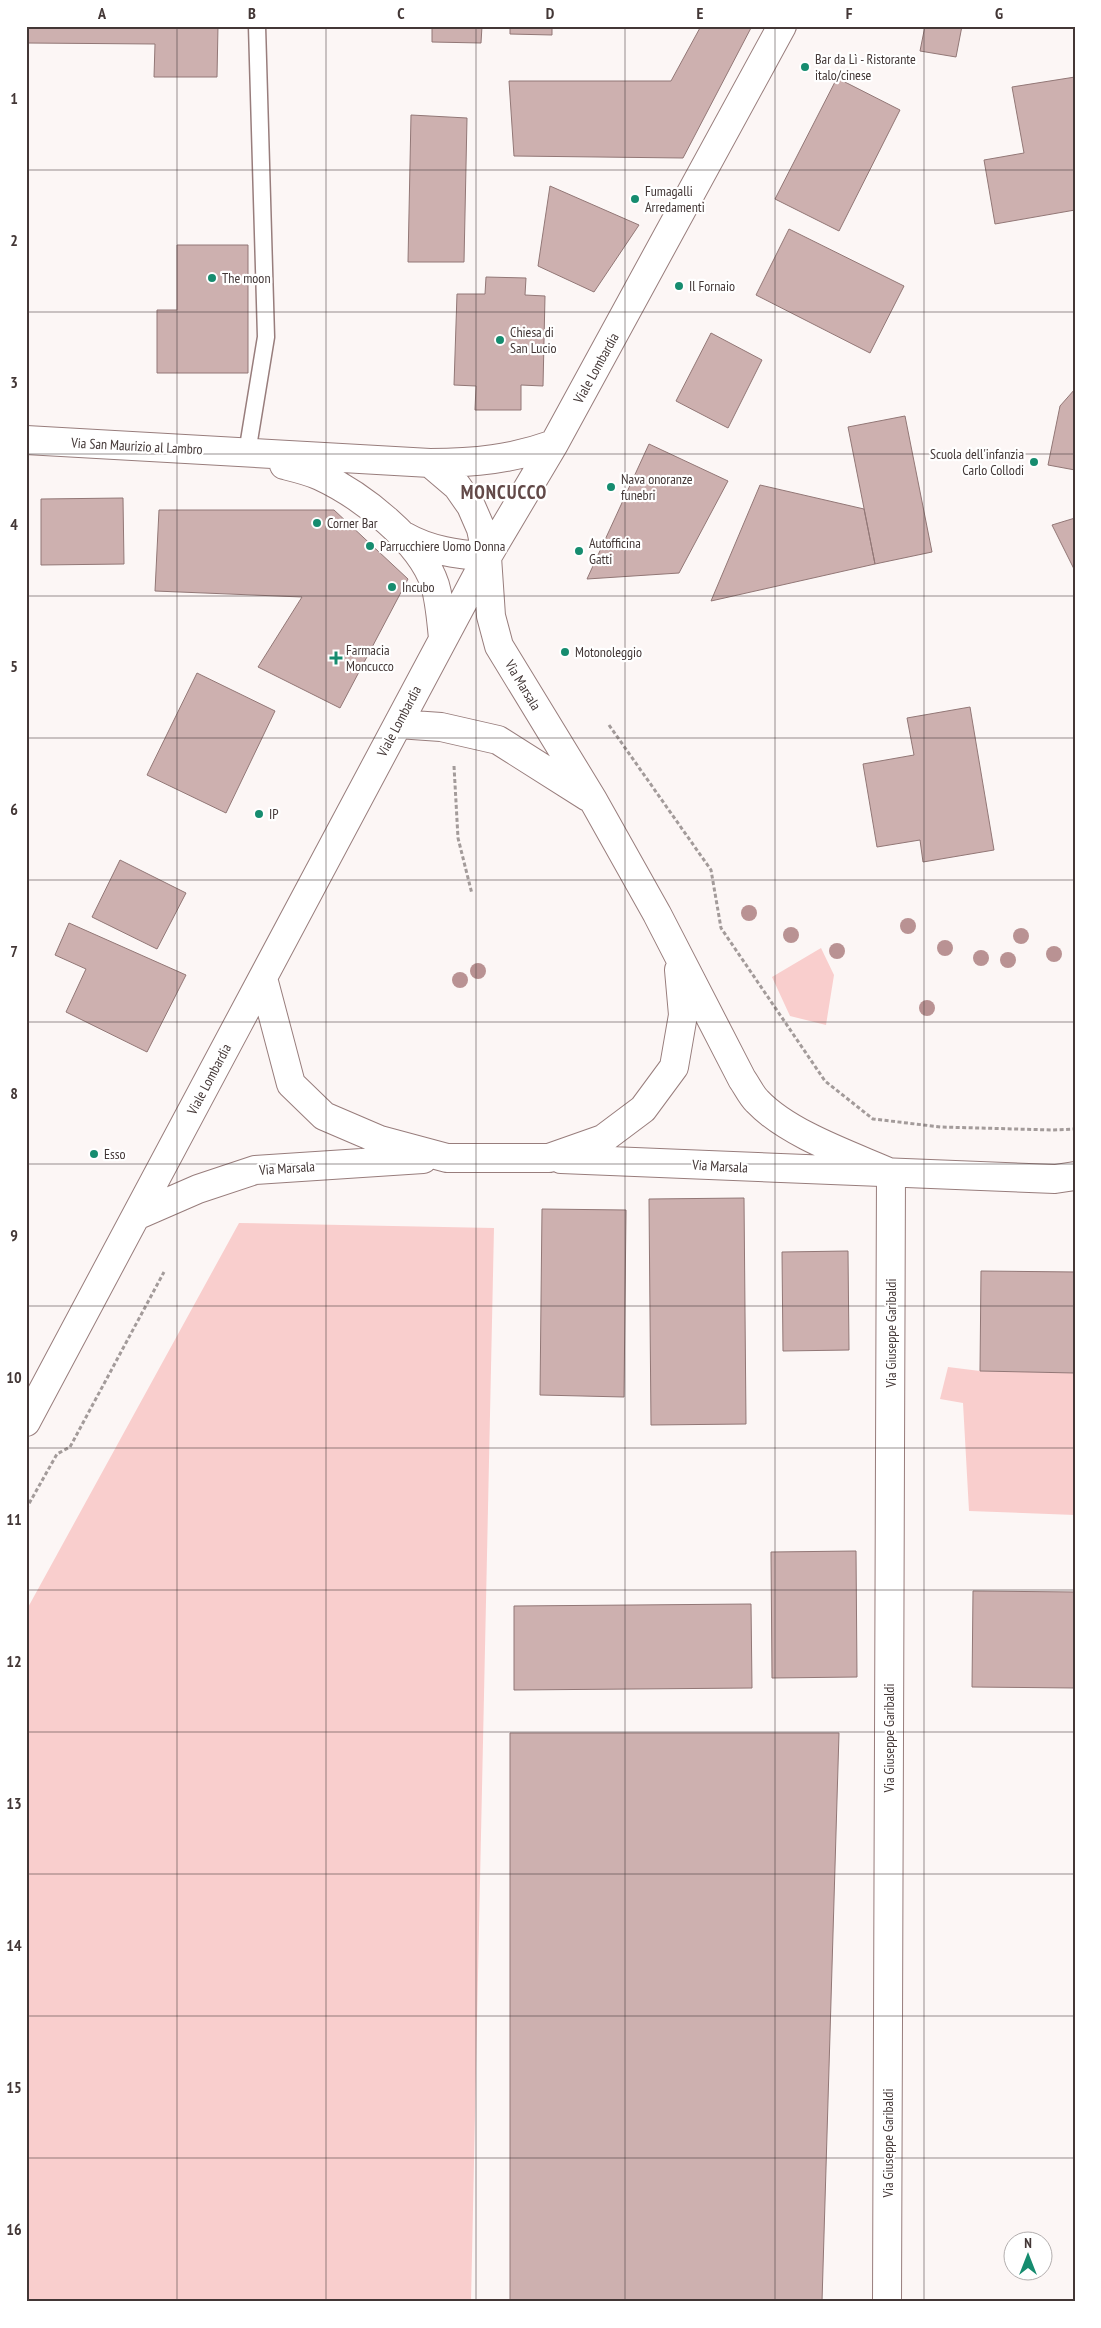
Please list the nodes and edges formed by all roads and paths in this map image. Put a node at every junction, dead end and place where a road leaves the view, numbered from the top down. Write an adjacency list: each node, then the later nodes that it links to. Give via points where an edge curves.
1 (257, 26): 5 (lane, via 266,337)
2 (782, 26): 4 (main road, Viale Lombardia)
3 (26, 440): 5 (main road, Via San Maurizio al Lambro)
4 (554, 444): 6 (main road, Via San Maurizio al Lambro, via 501,460); 8 (main road, Viale Lombardia)
5 (247, 453): 6 (main road, Via San Maurizio al Lambro); 7 (main road, Via San Maurizio al Lambro, via 320,476 361,500)
6 (430, 463): 8 (main road, via 457,486 471,506 481,529)
7 (404, 536): 8 (main road, Via San Maurizio al Lambro, via 440,551); 9 (main road, Via San Maurizio al Lambro, via 434,583)
8 (487, 557): 9 (main road, Viale Lombardia); 13 (main road, Via Marsala, via 491,616 499,646)
9 (443, 638): 10 (main road, Viale Lombardia)
10 (398, 724): 12 (main road, Via Marsala); 16 (main road, Viale Lombardia)
11 (609, 725): 17 (path, via 711,870 721,928 825,1081 873,1119 941,1127)
12 (441, 727): 13 (main road, Via Marsala, via 498,740); 14 (path, via 453,747 458,838)
13 (594, 800): 15 (main road, Via Marsala)
14 (472, 894)
15 (678, 957): 19 (main road, Via Marsala, via 683,1015 674,1067 643,1109 603,1138); 20 (main road, Via Marsala, via 742,1079 757,1101 782,1122)
16 (263, 978): 18 (main road, Via Marsala, via 291,1084 324,1116 380,1140); 22 (main road, Viale Lombardia)
17 (1075, 1128)
18 (447, 1158): 19 (main road, Via Marsala); 22 (main road, Via Marsala, via 255,1170 198,1189)
19 (549, 1158): 20 (main road, Via Marsala)
20 (892, 1174): 21 (main road, Via Marsala, via 1055,1179); 26 (main road, Via Giuseppe Garibaldi)
21 (1075, 1176)
22 (136, 1216): 24 (main road, Viale Lombardia)
23 (164, 1272): 25 (path, via 70,1447 57,1454)
24 (26, 1422)
25 (26, 1509)
26 (887, 2302)

